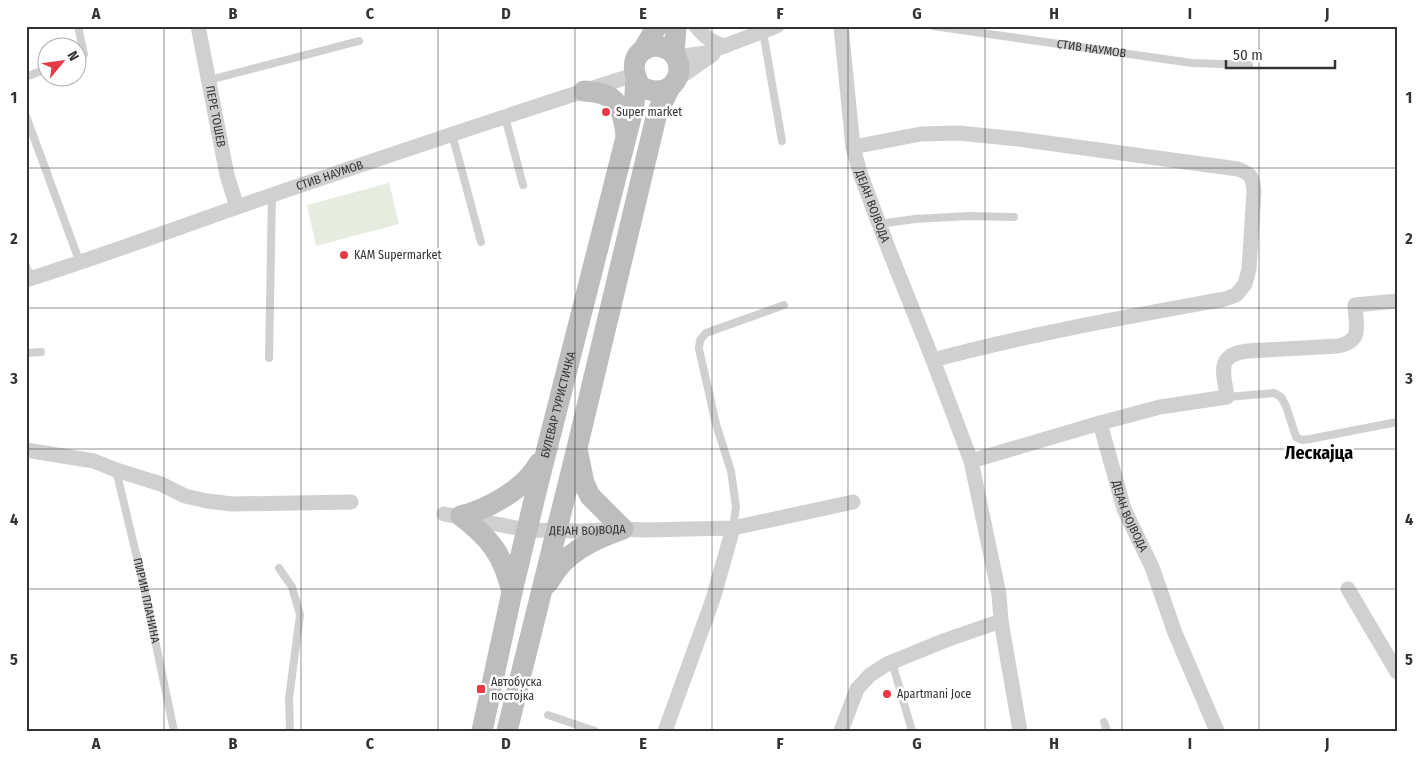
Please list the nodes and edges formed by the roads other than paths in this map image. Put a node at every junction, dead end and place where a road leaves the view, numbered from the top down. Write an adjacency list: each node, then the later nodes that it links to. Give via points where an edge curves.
1 (198, 26): 15 (street, ПЕРЕ ТОШЕВ)
2 (657, 26): 12 (main road, БУЛЕВАР ТУРИСТИЧКА)
3 (676, 26): 10 (main road)
4 (696, 26): 9 (street, via 705,38)
5 (841, 26): 23 (street, ДЕЈАН ВОЈВОДА)
6 (933, 26): 11 (lane, СТИВ НАУМОВ, via 1192,63)
7 (772, 28): 9 (street); 22 (lane, via 771,74)
8 (359, 41): 15 (lane)
9 (724, 46): 10 (street, via 706,53); 16 (street)
10 (675, 56): 12 (main road, via 671,51 652,46); 16 (main road, via 679,72)
11 (1249, 64)
12 (637, 66): 16 (main road, via 641,87 654,92 662,91); 17 (street, СТИВ НАУМОВ); 21 (main road, БУЛЕВАР ТУРИСТИЧКА, via 634,106)
13 (38, 72): 14 (lane)
14 (26, 77)
15 (209, 80): 26 (street, ПЕРЕ ТОШЕВ, via 227,175)
16 (673, 83): 42 (main road, via 657,113)
17 (584, 91): 19 (street, СТИВ НАУМОВ); 21 (main road, via 596,91 614,100 621,111)
18 (26, 116): 30 (lane)
19 (505, 117): 20 (street, СТИВ НАУМОВ); 24 (lane)
20 (452, 134): 25 (street, СТИВ НАУМОВ); 29 (lane)
21 (626, 139): 41 (main road, БУЛЕВАР ТУРИСТИЧКА)
22 (782, 140)
23 (853, 147): 28 (street, ДЕЈАН ВОЈВОДА); 37 (street, via 921,134 959,133 1238,169 1253,180 1249,269 1245,284 1236,294 1225,299 1056,331)
24 (523, 185)
25 (272, 195): 26 (street, СТИВ НАУМОВ); 36 (lane)
26 (237, 207): 30 (street, СТИВ НАУМОВ)
27 (1014, 217): 28 (lane, via 969,216)
28 (879, 224): 37 (street, ДЕЈАН ВОЈВОДА)
29 (481, 242)
30 (80, 263): 31 (street, СТИВ НАУМОВ)
31 (28, 275)
32 (1397, 301): 38 (street, via 1355,305 1357,331 1354,340 1347,344 1237,352 1227,357 1223,367)
33 (784, 305): 49 (lane, via 706,333 700,340 699,349 716,424 731,471 736,507)
34 (41, 352): 35 (lane)
35 (26, 353)
36 (269, 358)
37 (934, 360): 44 (street, ДЕЈАН ВОЈВОДА)
38 (1227, 397): 39 (lane, via 1274,393 1281,397 1296,437 1302,440); 40 (street, via 1160,407)
39 (1397, 422)
40 (1100, 423): 44 (street); 72 (street, ДЕЈАН ВОЈВОДА, via 1124,509 1152,567 1175,633)
41 (549, 442): 48 (main road, via 534,471 520,486 474,513); 51 (main road, БУЛЕВАР ТУРИСТИЧКА)
42 (577, 448): 50 (main road, via 590,496); 52 (main road)
43 (26, 450): 45 (street, via 94,461)
44 (971, 461): 57 (street, ДЕЈАН ВОЈВОДА)
45 (116, 470): 46 (street, via 161,484 185,496 208,501 232,504); 62 (lane, ПИРИН ПЛАНИНА)
46 (350, 502)
47 (853, 502): 49 (street, ДЕЈАН ВОЈВОДА)
48 (452, 515): 51 (street, ДЕЈАН ВОЈВОДА); 55 (main road, via 478,529 487,538 496,550)
49 (733, 528): 50 (street, ДЕЈАН ВОЈВОДА); 67 (street, via 713,599)
50 (623, 529): 52 (street, ДЕЈАН ВОЈВОДА); 56 (main road, via 576,552 559,567)
51 (527, 530): 52 (street, ДЕЈАН ВОЈВОДА); 55 (main road, БУЛЕВАР ТУРИСТИЧКА)
52 (556, 530): 56 (main road)
53 (279, 568): 63 (lane, via 292,587 300,615 289,698)
54 (1348, 589): 59 (street)
55 (512, 592): 64 (main road, БУЛЕВАР ТУРИСТИЧКА)
56 (540, 595): 65 (main road)
57 (1001, 621): 58 (street); 70 (street, ДЕЈАН ВОЈВОДА)
58 (892, 662): 68 (street, via 870,675 857,689); 69 (lane)
59 (1397, 672)
60 (548, 715): 66 (lane)
61 (1104, 722): 71 (lane)
62 (174, 731)
63 (290, 731)
64 (482, 731)
65 (507, 731)
66 (595, 731)
67 (665, 731)
68 (841, 731)
69 (912, 731)
70 (1020, 731)
71 (1107, 731)
72 (1217, 731)

